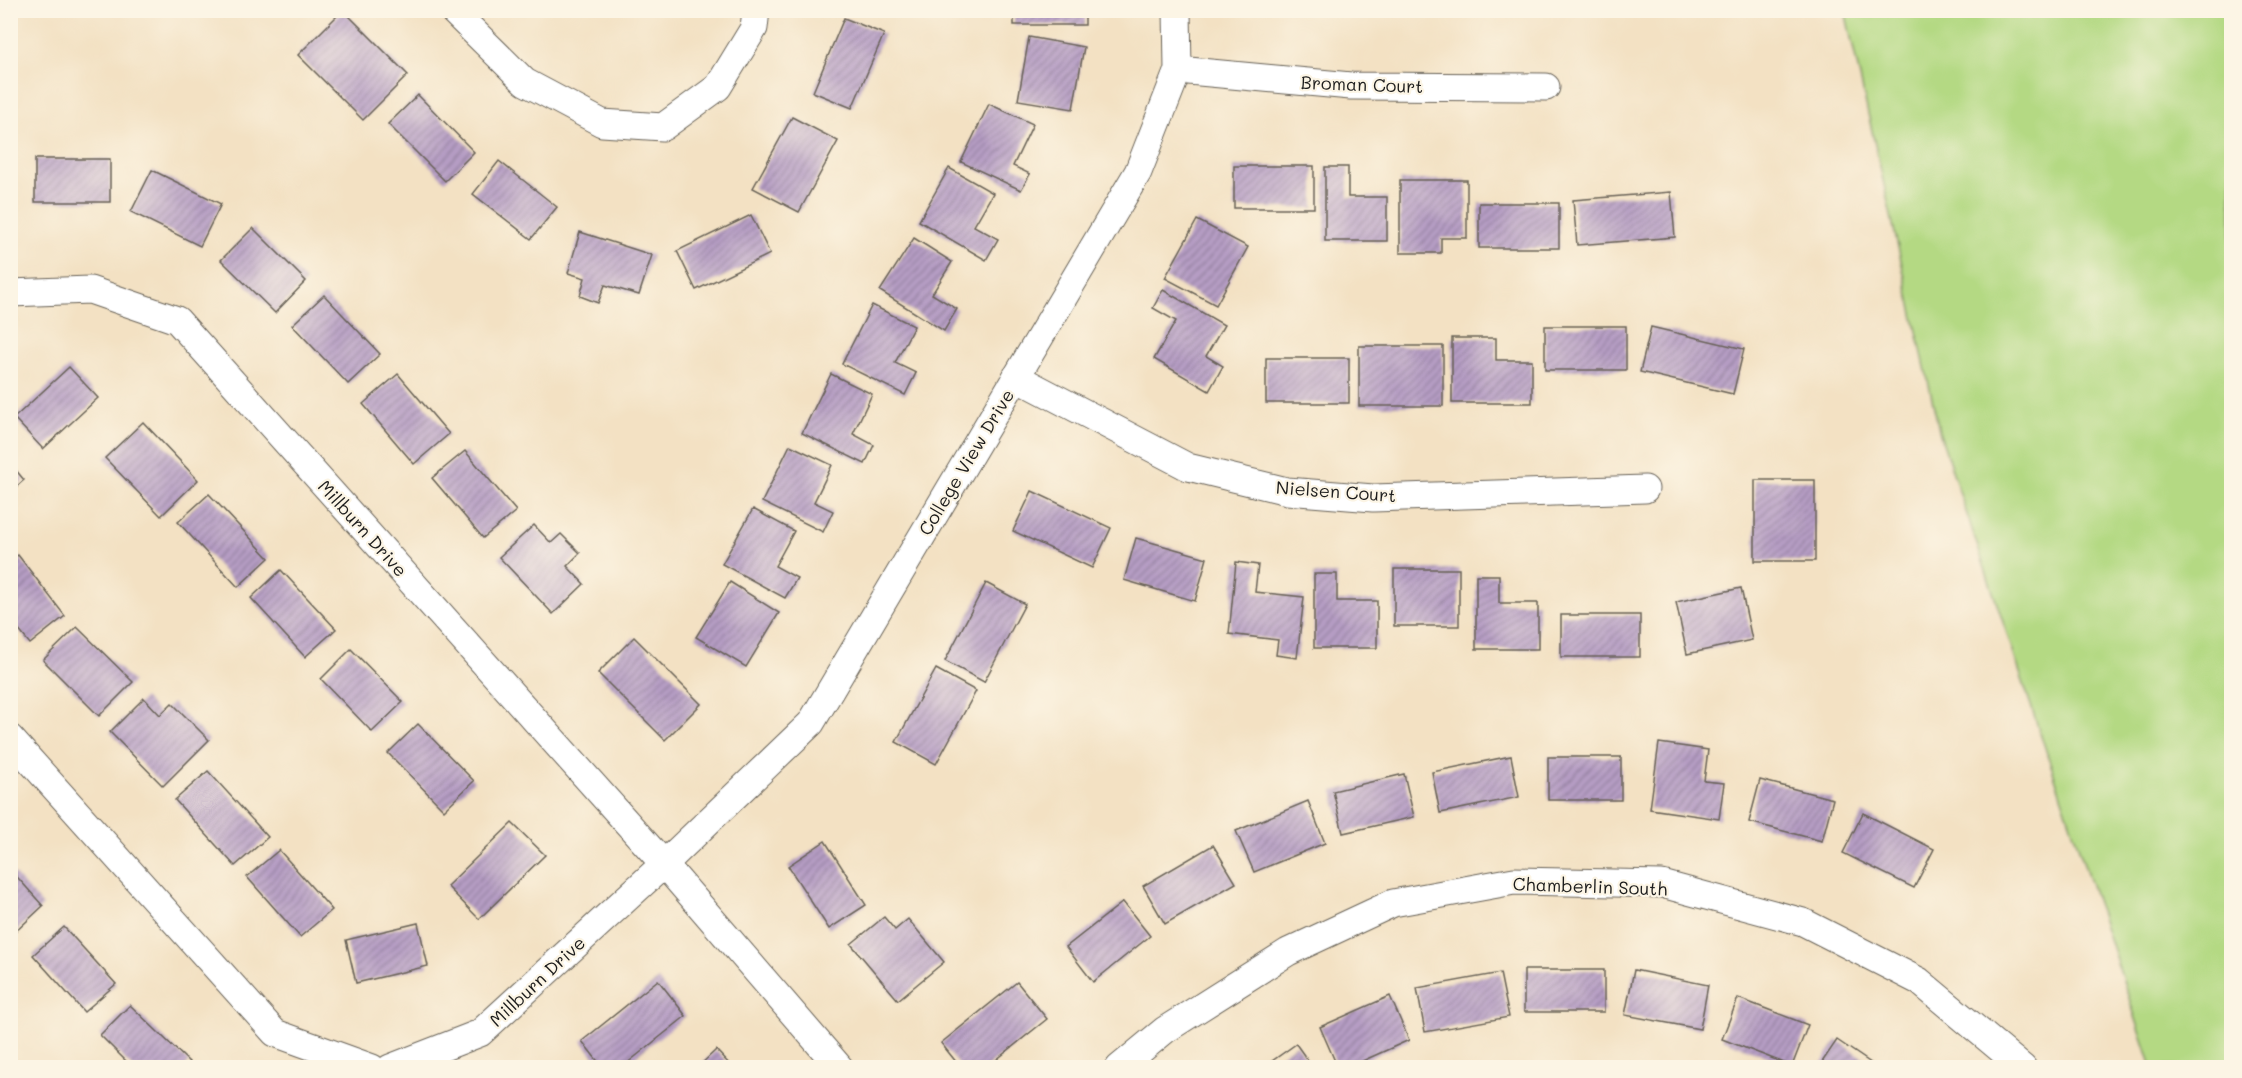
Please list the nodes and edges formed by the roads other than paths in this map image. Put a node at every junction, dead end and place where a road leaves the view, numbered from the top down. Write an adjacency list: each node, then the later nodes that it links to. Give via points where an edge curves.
1 (452, 10): 2 (street, via 525,82 602,123 663,127 718,87 754,28)
2 (756, 10)
3 (1177, 10): 4 (street, College View Drive)
4 (1178, 70): 5 (street, Broman Court, via 1351,86); 7 (street, College View Drive, via 1138,172)
5 (1546, 87)
6 (10, 293): 10 (street, Millburn Drive, via 90,290 177,320)
7 (1016, 377): 8 (street, Nielsen Court, via 1188,467 1287,491 1373,498); 10 (street, College View Drive, via 811,723)
8 (1645, 489)
9 (10, 738): 11 (street, via 275,1033)
10 (664, 864): 12 (street, Millburn Drive, via 480,1033); 13 (street, Millburn Drive)
11 (372, 1068)
12 (390, 1068)
13 (840, 1068)
14 (1119, 1068): 15 (street, Chamberlin South, via 1165,1030 1299,947 1393,903 1514,881 1662,884 1803,922 1919,981)
15 (2023, 1068)

